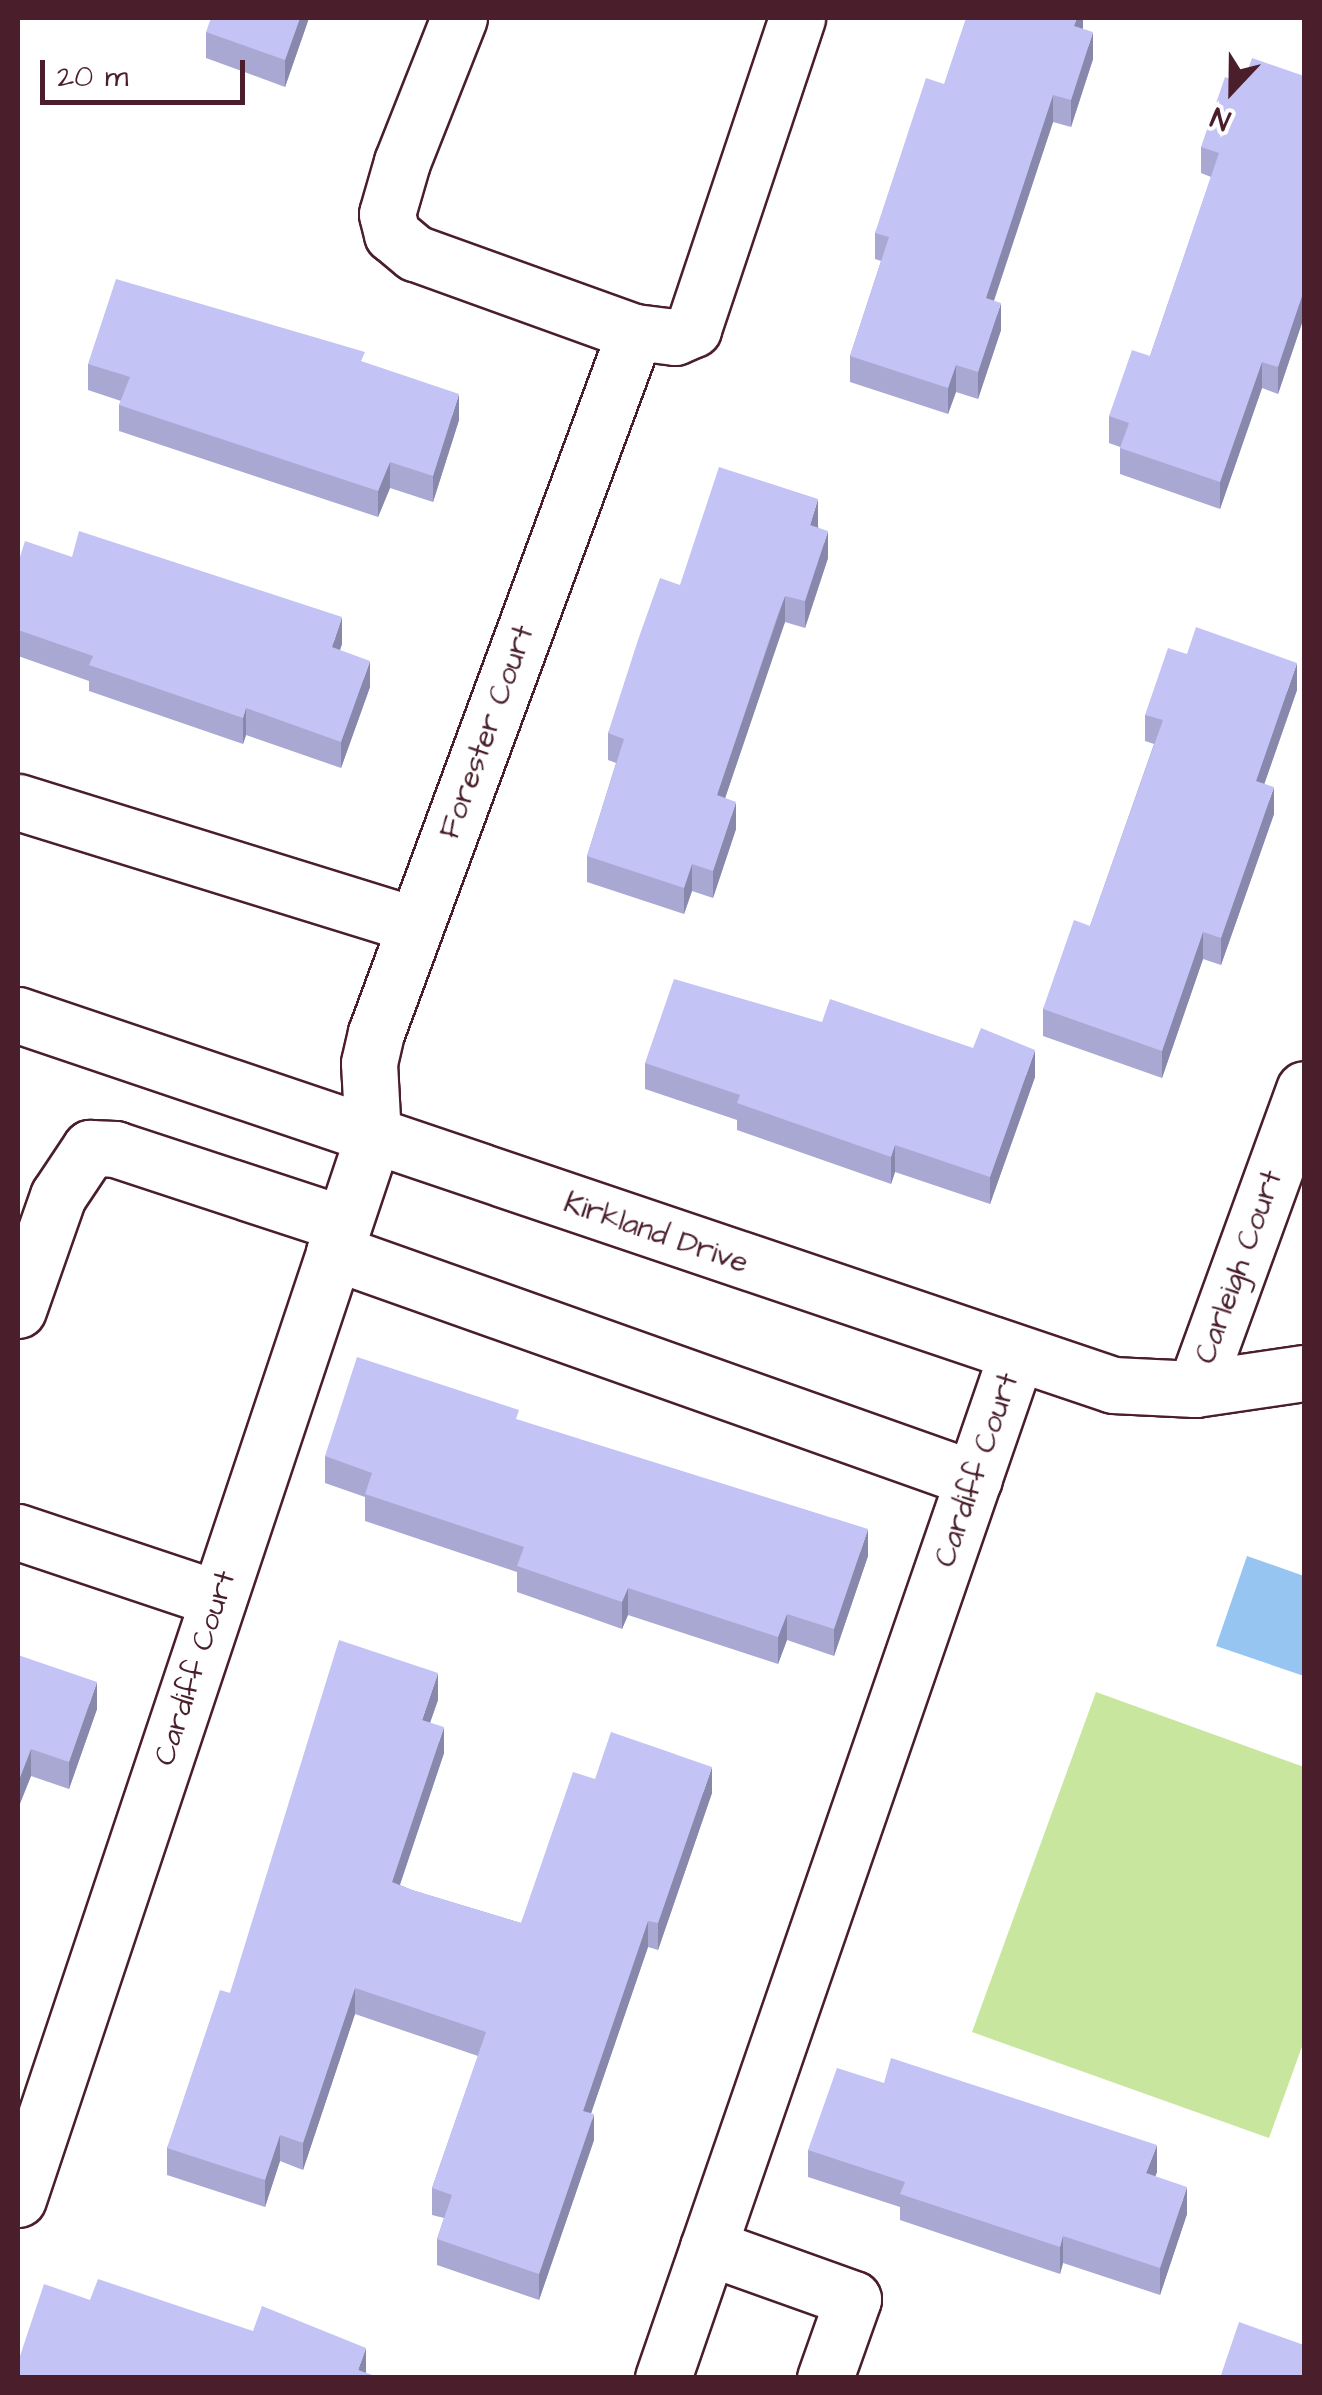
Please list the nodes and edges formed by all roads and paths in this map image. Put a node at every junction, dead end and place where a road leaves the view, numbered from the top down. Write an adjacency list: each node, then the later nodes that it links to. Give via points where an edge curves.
1 (459, 18): 3 (street, via 402,162 387,214 392,234 415,253)
2 (797, 18): 3 (street, via 694,329 674,337)
3 (635, 332): 5 (street, Forester Court)
4 (18, 802): 5 (street)
5 (416, 926): 8 (street, Forester Court, via 370,1063)
6 (18, 1015): 8 (street, Kirkland Drive)
7 (1304, 1088): 13 (street, Carleigh Court)
8 (373, 1137): 9 (street, Cardiff Court); 11 (street, Kirkland Drive)
9 (339, 1238): 10 (street, via 115,1149 90,1148 58,1196); 14 (street); 16 (street, Cardiff Court)
10 (18, 1310)
11 (1016, 1356): 13 (street, Kirkland Drive, via 1113,1384); 14 (street, Cardiff Court)
12 (1304, 1373): 13 (street, Kirkland Drive)
13 (1195, 1390)
14 (974, 1479): 18 (street, Cardiff Court)
15 (18, 1532): 16 (street)
16 (218, 1599): 17 (street, Cardiff Court)
17 (18, 2199)
18 (708, 2246): 19 (street, Cardiff Court); 20 (street, via 852,2299)
19 (663, 2378)
20 (826, 2378)

